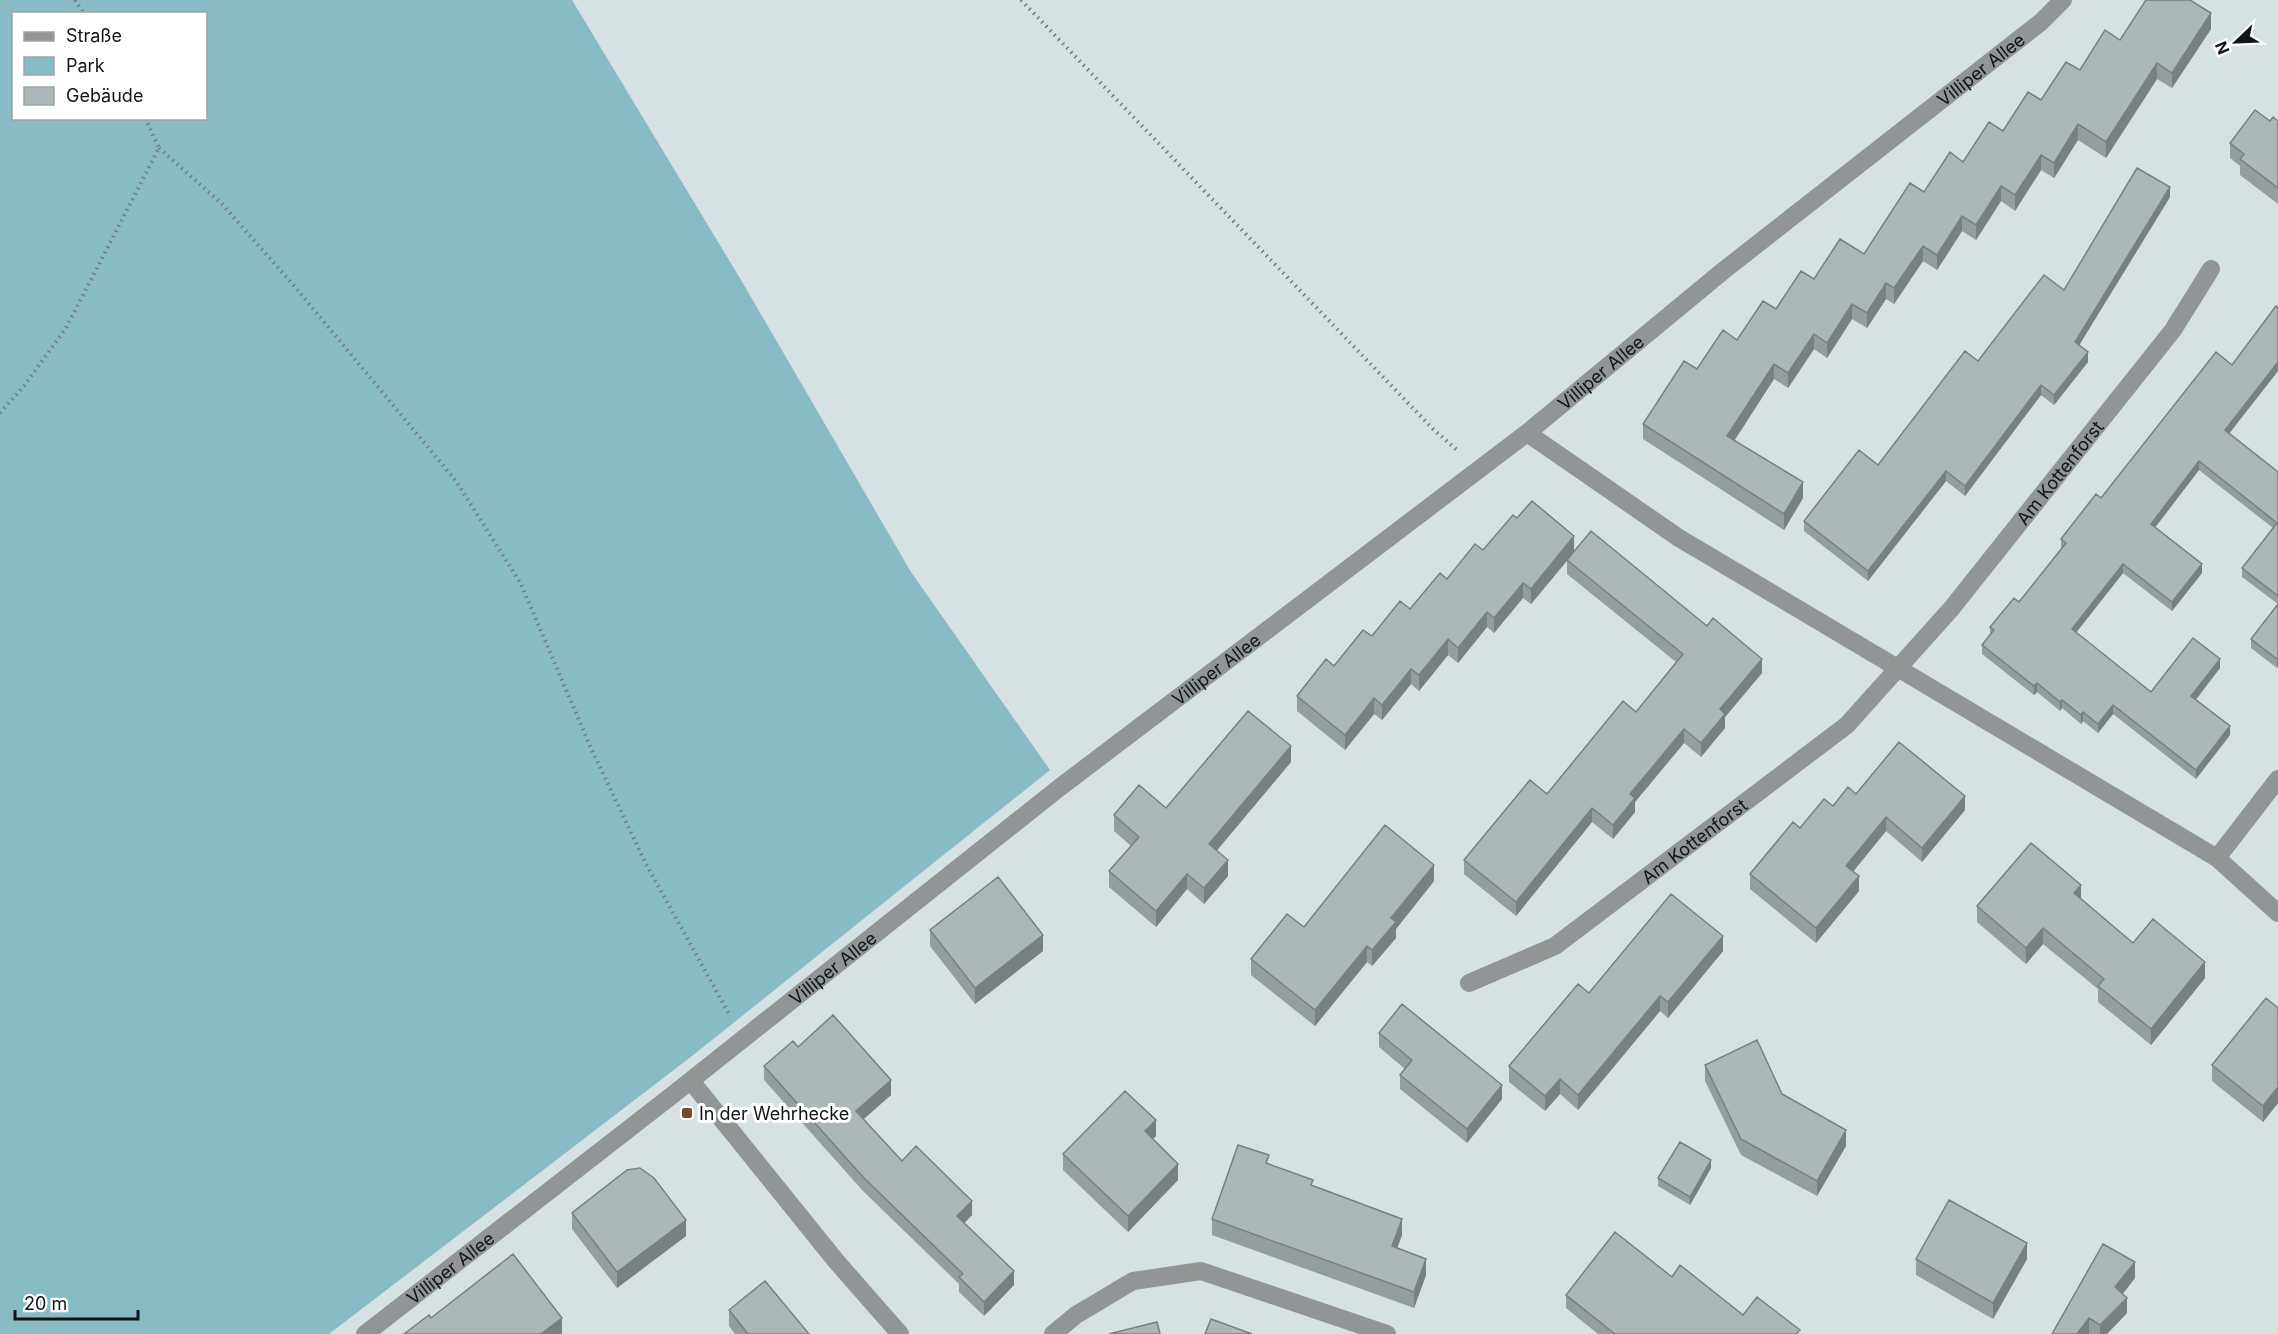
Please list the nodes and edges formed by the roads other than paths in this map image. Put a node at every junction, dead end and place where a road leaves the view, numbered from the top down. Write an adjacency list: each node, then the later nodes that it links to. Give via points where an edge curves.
1 (2063, 0): 3 (street, Villiper Allee, via 2042,22 1723,271)
2 (2211, 269): 4 (street, Am Kottenforst, via 2174,330 1951,609)
3 (1527, 433): 4 (street, via 1679,538); 9 (street, Villiper Allee, via 1059,788)
4 (1899, 667): 6 (street); 8 (street, Am Kottenforst, via 1847,725 1555,946)
5 (2278, 779): 6 (street)
6 (2217, 858): 7 (street)
7 (2278, 913)
8 (1469, 983)
9 (691, 1081): 10 (street, Villiper Allee); 11 (street)
10 (365, 1334)
11 (900, 1334)
12 (1053, 1334): 13 (street, via 1076,1315 1133,1281 1201,1271)
13 (1387, 1334)

